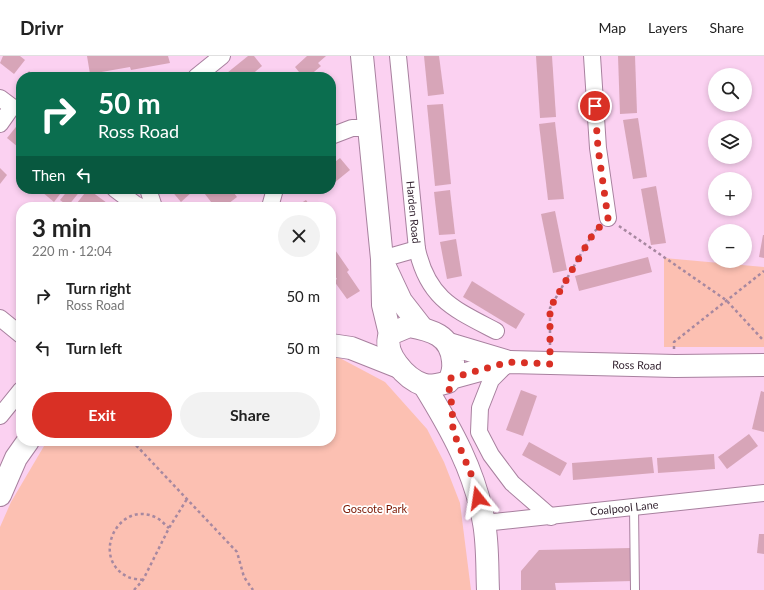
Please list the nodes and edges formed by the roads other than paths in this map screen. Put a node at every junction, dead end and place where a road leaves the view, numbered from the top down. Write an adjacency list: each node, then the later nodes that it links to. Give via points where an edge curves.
1 (222, 56): 5 (street)
2 (362, 56): 8 (street)
3 (398, 56): 13 (street, Harden Road)
4 (592, 56): 12 (street, via 598,148)
5 (202, 72)
6 (11, 107): 7 (street)
7 (0, 124)
8 (368, 128): 9 (street, via 352,128); 14 (street)
9 (336, 134)
10 (122, 194): 11 (street)
11 (134, 202)
12 (608, 218)
13 (417, 249): 14 (street); 18 (street, Harden Road, via 421,269 434,290 452,308)
14 (382, 259): 16 (street, via 401,301); 19 (street, via 383,305)
15 (0, 318): 17 (street)
16 (422, 328): 19 (street, via 408,326); 20 (street, via 439,335)
17 (16, 331)
18 (496, 331)
19 (389, 336): 21 (street); 24 (street, via 391,353)
20 (449, 344): 22 (street, Ross Road); 25 (street, via 454,368)
21 (341, 347): 24 (street)
22 (509, 362): 23 (street, Ross Road, via 675,366); 25 (street, Ross Road); 34 (street, via 491,380 480,408 480,432 490,455 512,483)
23 (764, 365)
24 (399, 367): 26 (street)
25 (450, 380): 26 (street, via 439,385); 29 (street)
26 (424, 385): 29 (street)
27 (16, 396): 28 (street)
28 (0, 416)
29 (453, 431): 35 (street, via 471,474)
30 (24, 446): 32 (street, via 16,458)
31 (764, 493): 33 (street, Coalpool Lane)
32 (0, 495)
33 (634, 507): 34 (street, Coalpool Lane); 37 (lane)
34 (551, 516): 35 (street, Coalpool Lane)
35 (484, 523): 36 (street)
36 (488, 590)
37 (635, 590)

